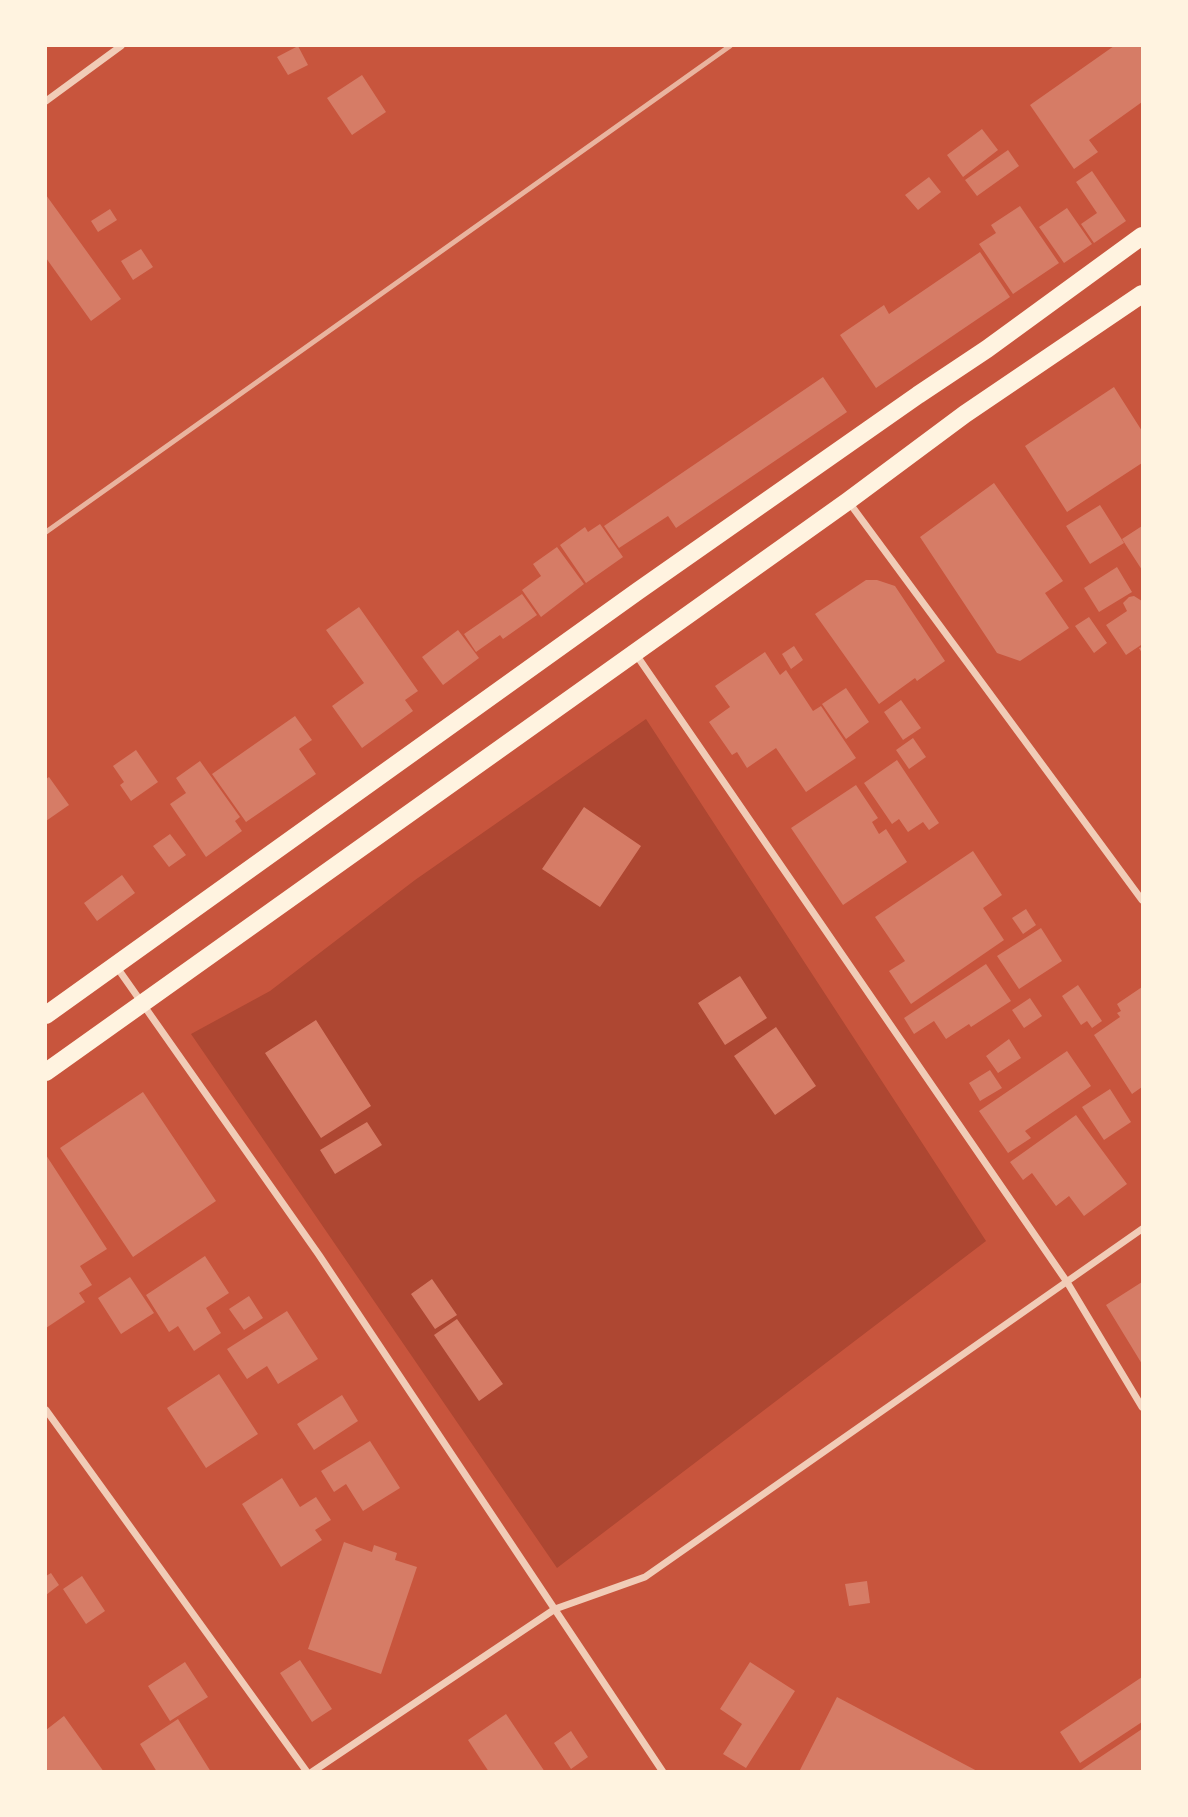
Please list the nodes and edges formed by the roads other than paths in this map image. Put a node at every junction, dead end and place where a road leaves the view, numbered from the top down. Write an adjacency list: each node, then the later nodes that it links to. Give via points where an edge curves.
1 (121, 46): 2 (street)
2 (46, 101)
3 (1143, 236): 8 (main road)
4 (1143, 294): 5 (main road, via 965,414)
5 (848, 501): 6 (main road); 7 (street)
6 (634, 651): 9 (main road); 13 (street)
7 (1143, 900)
8 (115, 965): 9 (street); 10 (main road)
9 (142, 1003): 11 (main road); 16 (street, via 319,1255)
10 (46, 1016)
11 (46, 1072)
12 (1143, 1229): 13 (street)
13 (1066, 1282): 14 (street); 16 (street, via 645,1577)
14 (1143, 1407)
15 (46, 1410): 17 (street)
16 (555, 1609): 17 (street); 18 (street)
17 (309, 1772)
18 (663, 1772)

